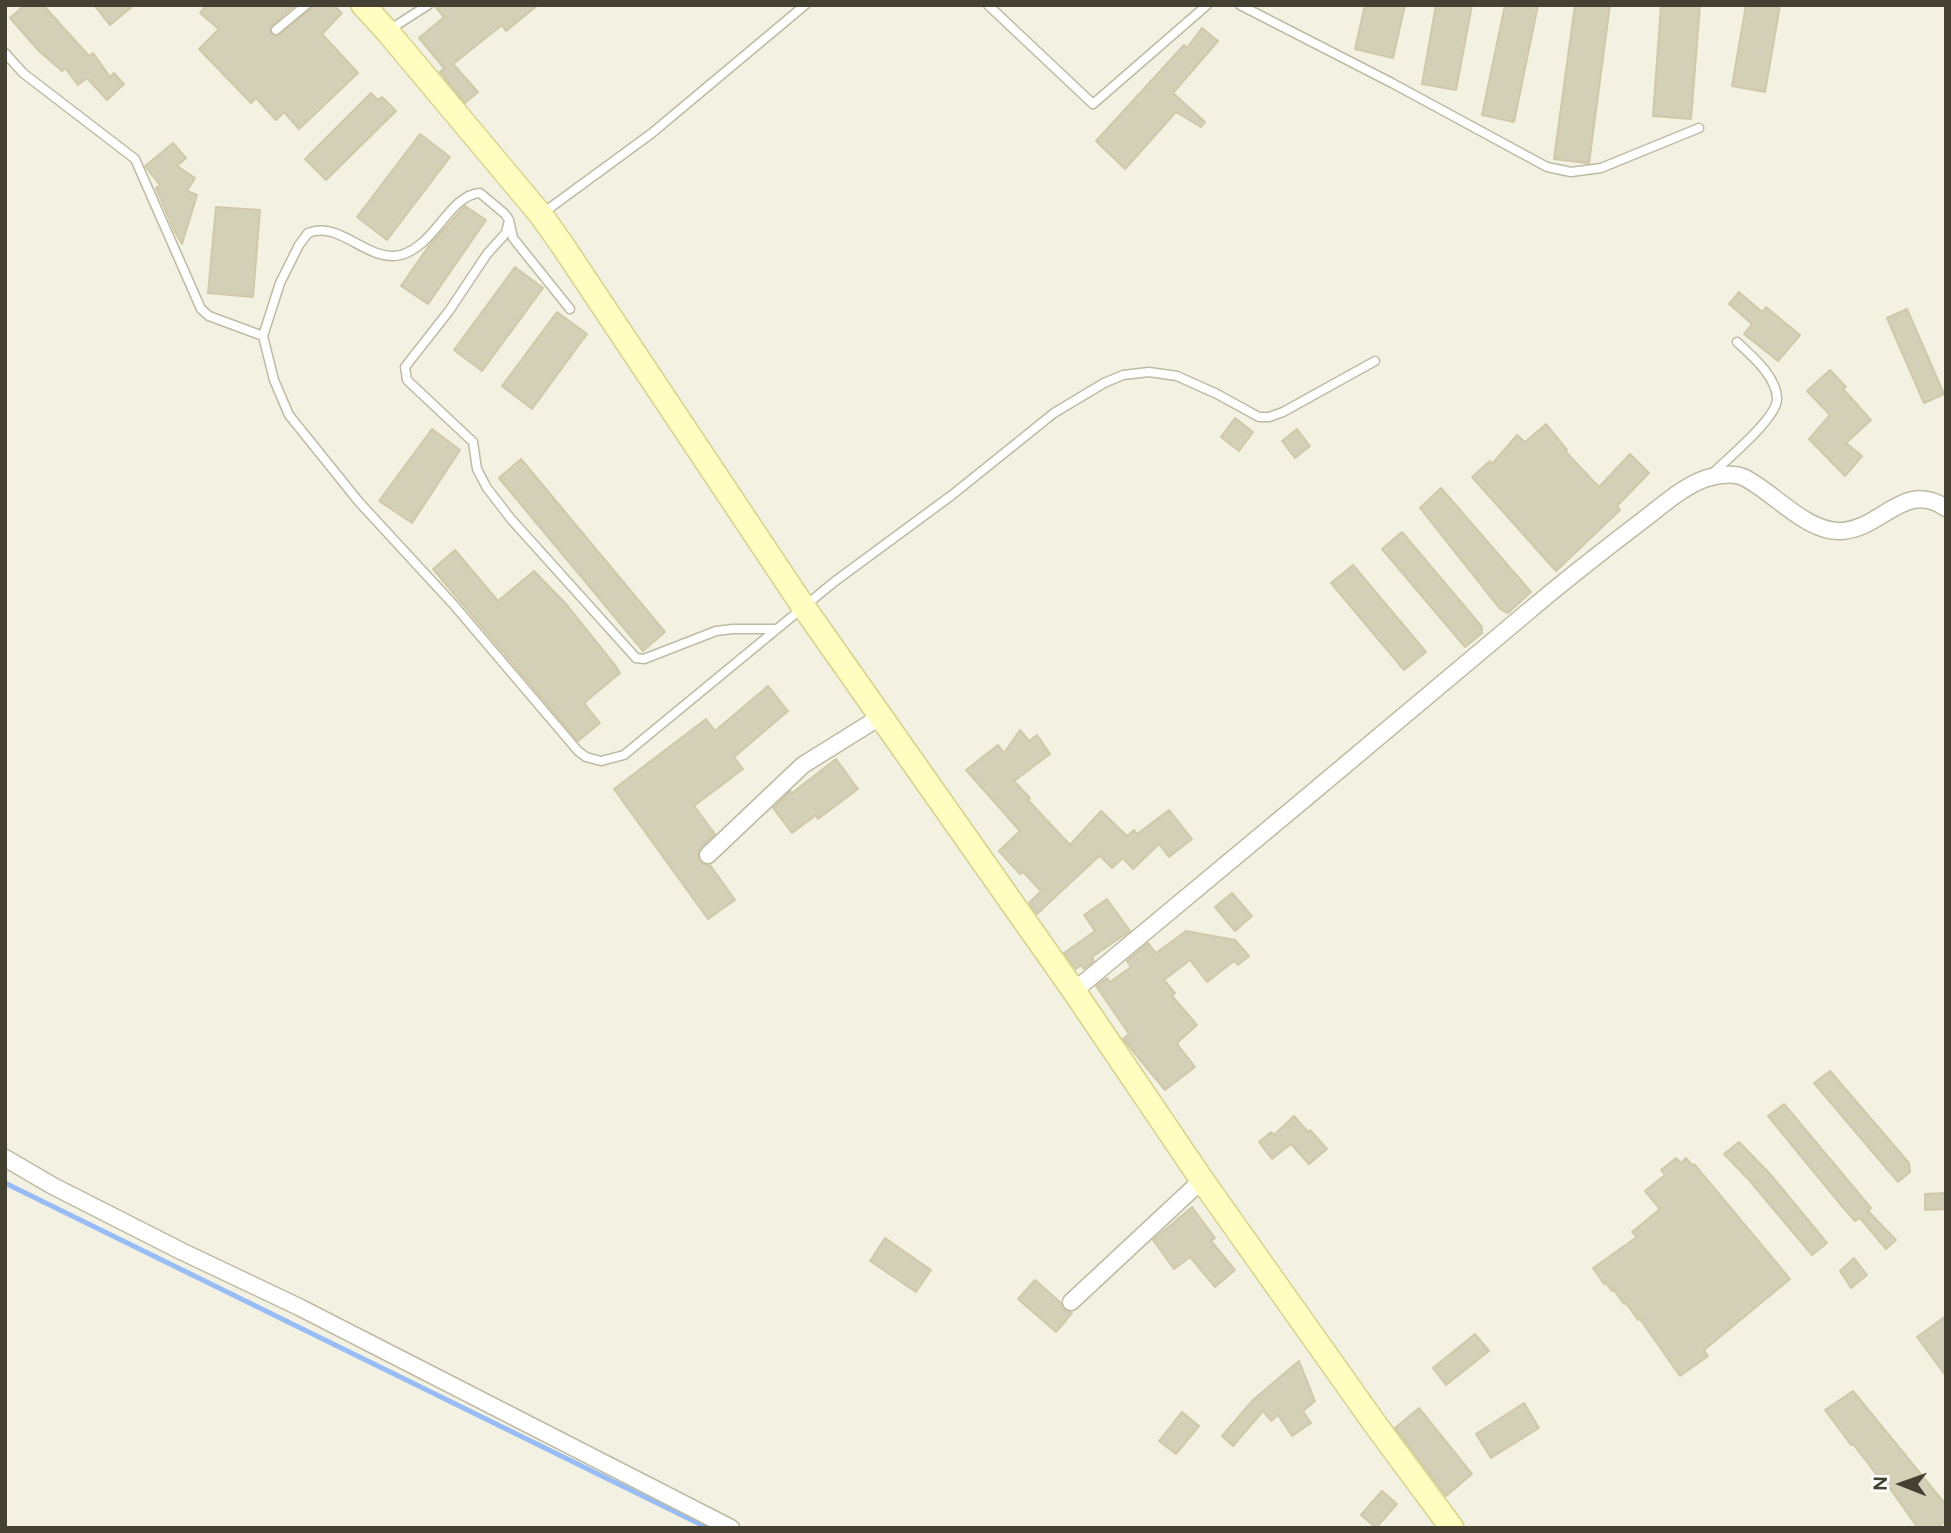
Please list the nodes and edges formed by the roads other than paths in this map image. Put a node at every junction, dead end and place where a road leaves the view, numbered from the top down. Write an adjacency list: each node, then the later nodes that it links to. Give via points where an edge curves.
1 (306, 5): 8 (lane)
2 (363, 5): 9 (street)
3 (428, 5): 9 (lane)
4 (805, 5): 12 (lane, via 652,134)
5 (988, 5): 6 (lane, via 1093,104)
6 (1207, 5)
7 (1240, 5): 11 (lane, via 1547,167 1572,172 1601,168)
8 (276, 30)
9 (387, 31): 12 (street)
10 (5, 53): 15 (lane, via 23,73 135,159 201,309)
11 (1699, 128)
12 (541, 215): 20 (street)
13 (509, 220): 14 (lane, via 513,237); 15 (lane, via 492,201 471,194 458,201 419,245 397,256 372,252 328,231 308,233 280,284); 21 (lane, via 506,233 405,367 407,380 473,442 477,469 487,488 636,658 644,659 716,631)
14 (570, 309)
15 (263, 336): 21 (lane, via 281,400 308,440 586,757 601,761 624,755)
16 (1737, 342): 18 (lane, via 1762,367 1773,386 1776,406)
17 (1375, 361): 20 (lane, via 1269,417 1177,376 1149,372 1104,383 1055,414)
18 (1708, 478): 19 (street, via 1742,476 1806,519 1836,531 1867,524 1911,500 1933,500); 24 (street, via 1592,558)
19 (1946, 508)
20 (803, 606): 21 (lane); 22 (street)
21 (775, 629)
22 (880, 717): 23 (street, via 803,765); 24 (street)
23 (708, 855)
24 (1074, 990): 26 (street)
25 (5, 1158): 28 (street)
26 (1202, 1180): 27 (street); 29 (street)
27 (1071, 1302)
28 (731, 1528)
29 (1452, 1528)

